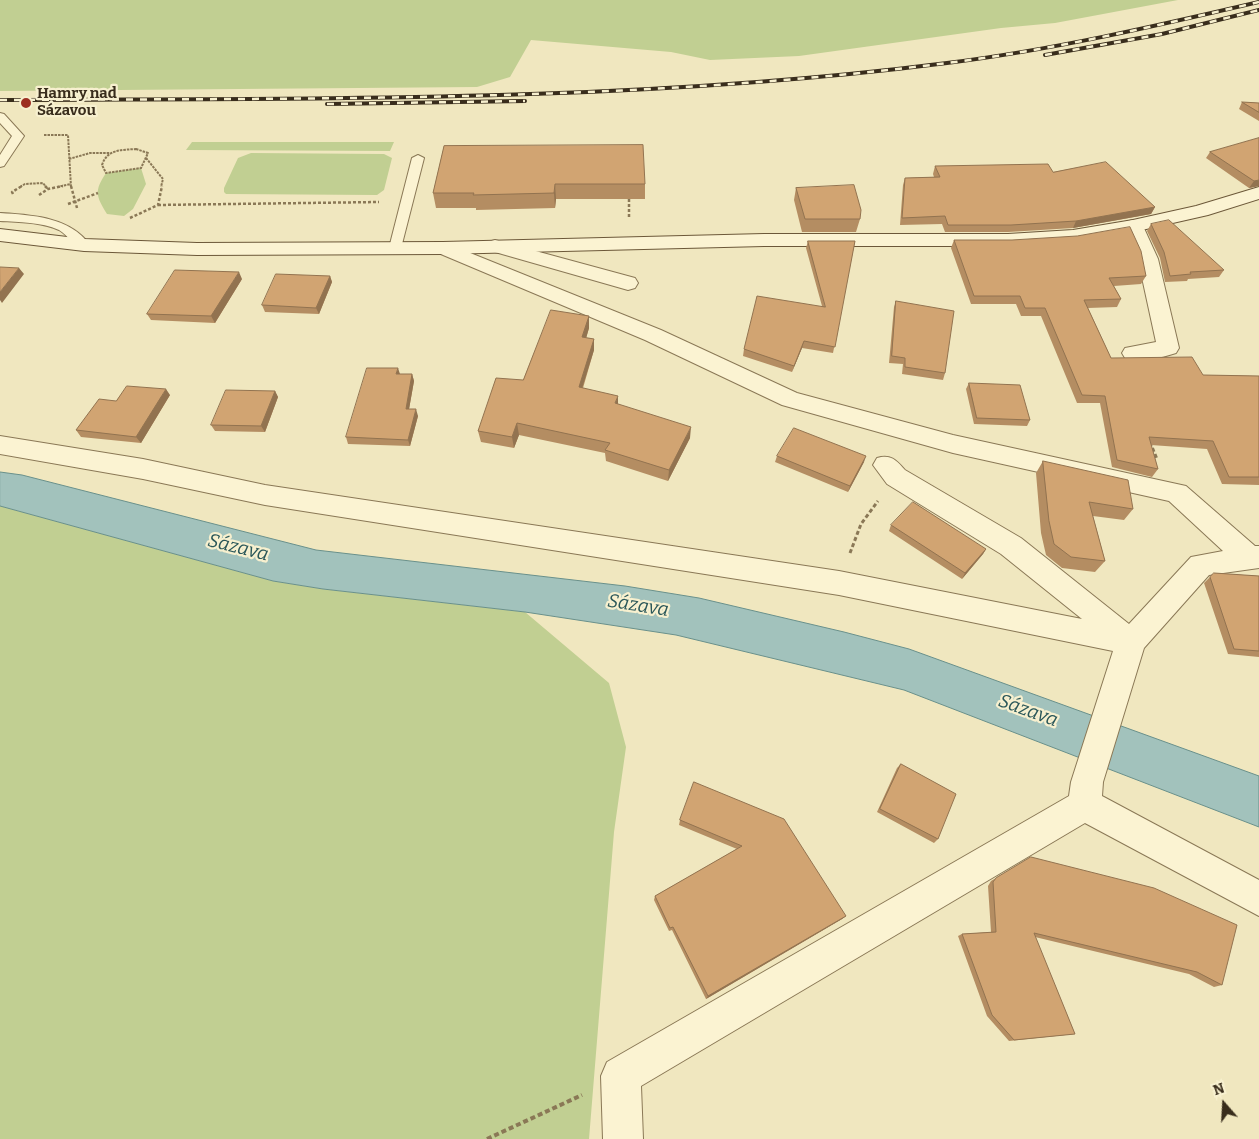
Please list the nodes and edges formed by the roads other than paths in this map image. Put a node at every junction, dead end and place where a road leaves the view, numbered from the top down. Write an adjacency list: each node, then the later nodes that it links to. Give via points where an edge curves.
1 (0, 116): 3 (lane, via 18,136)
2 (418, 158): 10 (lane)
3 (0, 164)
4 (1259, 193): 6 (street, via 1201,211)
5 (0, 217): 8 (lane, via 31,219 64,228)
6 (1133, 226): 9 (street, via 1073,236 1008,240 764,240); 13 (street, via 1148,259 1168,348)
7 (0, 235): 8 (street)
8 (84, 245): 10 (street, via 197,249)
9 (495, 246): 11 (street); 12 (street)
10 (395, 248): 11 (street)
11 (443, 248): 16 (street, via 653,335 790,400 954,444 1177,493)
12 (628, 283)
13 (1133, 353)
14 (0, 445): 17 (street, via 143,469 265,495 839,583)
15 (891, 471): 17 (street, via 1011,546)
16 (1255, 558): 17 (street, via 1201,565)
17 (1131, 642): 18 (street)
18 (1086, 794): 19 (street); 20 (street, via 621,1076)
19 (1259, 899)
20 (623, 1139)

